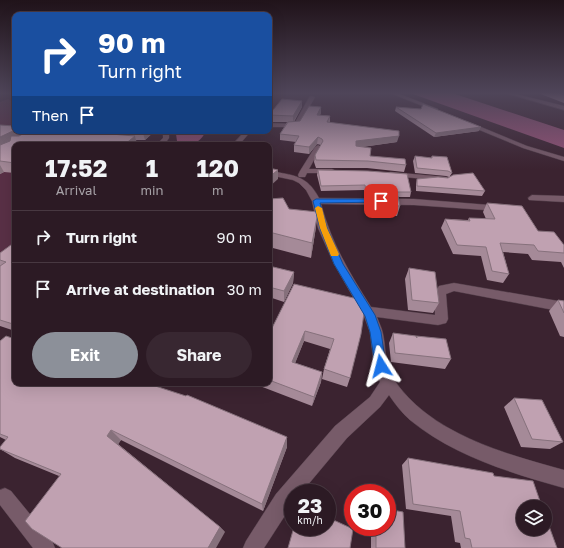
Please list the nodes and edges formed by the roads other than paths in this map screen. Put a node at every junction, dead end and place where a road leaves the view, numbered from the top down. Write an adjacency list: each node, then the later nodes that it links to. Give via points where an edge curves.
1 (300, 119): 3 (street, via 296,126)
2 (458, 119): 7 (street)
3 (272, 124)
4 (245, 134): 5 (street)
5 (238, 142)
6 (318, 147): 11 (street)
7 (564, 160)
8 (342, 171): 11 (street)
9 (272, 173): 11 (street)
10 (383, 174): 12 (street)
11 (302, 175): 15 (street)
12 (446, 179)
13 (532, 198): 14 (street)
14 (564, 199)
15 (316, 201): 16 (street, via 414,202); 18 (street, via 339,264)
16 (510, 209)
17 (564, 307): 18 (street, via 454,287 443,289 440,294 442,319)
18 (368, 312): 19 (street, via 376,332 381,366)
19 (388, 382): 20 (street, via 415,414 446,434 493,457); 23 (street, via 375,402 341,432 283,501)
20 (564, 479)
21 (5, 497): 22 (street)
22 (45, 548)
23 (253, 548)

